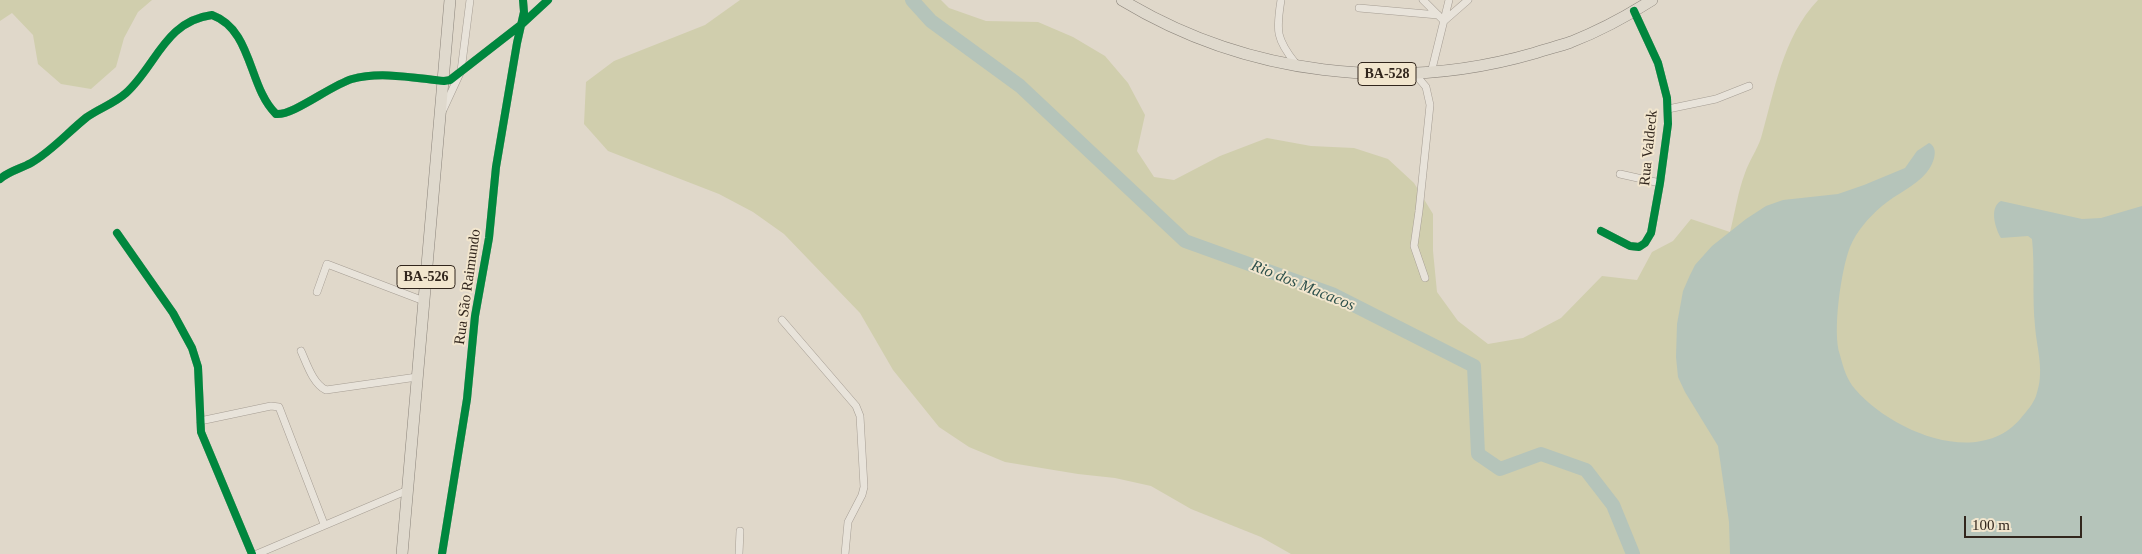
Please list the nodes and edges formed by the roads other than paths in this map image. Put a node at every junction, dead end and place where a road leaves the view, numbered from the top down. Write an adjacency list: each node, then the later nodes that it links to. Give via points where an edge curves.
1 (450, 0): 20 (main road, BA-526)
2 (470, 0): 17 (street)
3 (523, 0): 15 (street, Rua São Raimundo)
4 (548, 0): 15 (street)
5 (1122, 0): 16 (main road, BA-528, via 1190,35 1225,48)
6 (1281, 0): 16 (street, via 1277,25 1279,38)
7 (1422, 0): 13 (street)
8 (1449, 0): 14 (street)
9 (1468, 0): 14 (street)
10 (1652, 0): 12 (main road, BA-528)
11 (1359, 8): 13 (street)
12 (1634, 11): 18 (main road, BA-528, via 1571,42 1504,62); 22 (street, Rua Valdeck, via 1661,70)
13 (1438, 15): 14 (street)
14 (1444, 21): 18 (street)
15 (522, 24): 17 (street); 42 (street, Rua São Raimundo, via 496,167 467,398)
16 (1296, 64): 19 (main road, BA-528, via 1336,72)
17 (461, 71): 20 (street); 23 (street)
18 (1431, 73): 19 (main road, BA-528)
19 (1415, 74): 29 (street, via 1426,87 1430,106 1414,246)
20 (444, 81): 23 (main road, BA-526); 25 (street, via 389,76 354,78 287,113 276,114 267,103 236,34 212,15 187,24 173,34 134,84 118,99 88,117 31,163)
21 (1749, 86): 22 (street, via 1716,99)
22 (1668, 108): 26 (street, Rua Valdeck)
23 (440, 116): 31 (main road, BA-526)
24 (1620, 174): 26 (street, Rua Valdeck)
25 (0, 179)
26 (1660, 183): 27 (street, Rua Valdeck, via 1651,233 1645,243 1638,247 1630,246)
27 (1602, 231)
28 (117, 233): 35 (street, via 173,313 192,348 198,367)
29 (1425, 278)
30 (317, 292): 31 (street, via 327,264)
31 (424, 301): 34 (main road, BA-526)
32 (782, 320): 44 (street, via 856,406 860,416 864,487 848,522)
33 (301, 351): 34 (street, via 320,386 326,390)
34 (417, 377): 36 (main road, BA-526)
35 (200, 421): 37 (street, via 279,407); 39 (street, via 203,439)
36 (408, 490): 37 (street); 41 (main road, BA-526)
37 (324, 524): 40 (street)
38 (740, 531): 43 (street)
39 (252, 554)
40 (258, 554)
41 (402, 554)
42 (442, 554)
43 (739, 554)
44 (845, 554)

